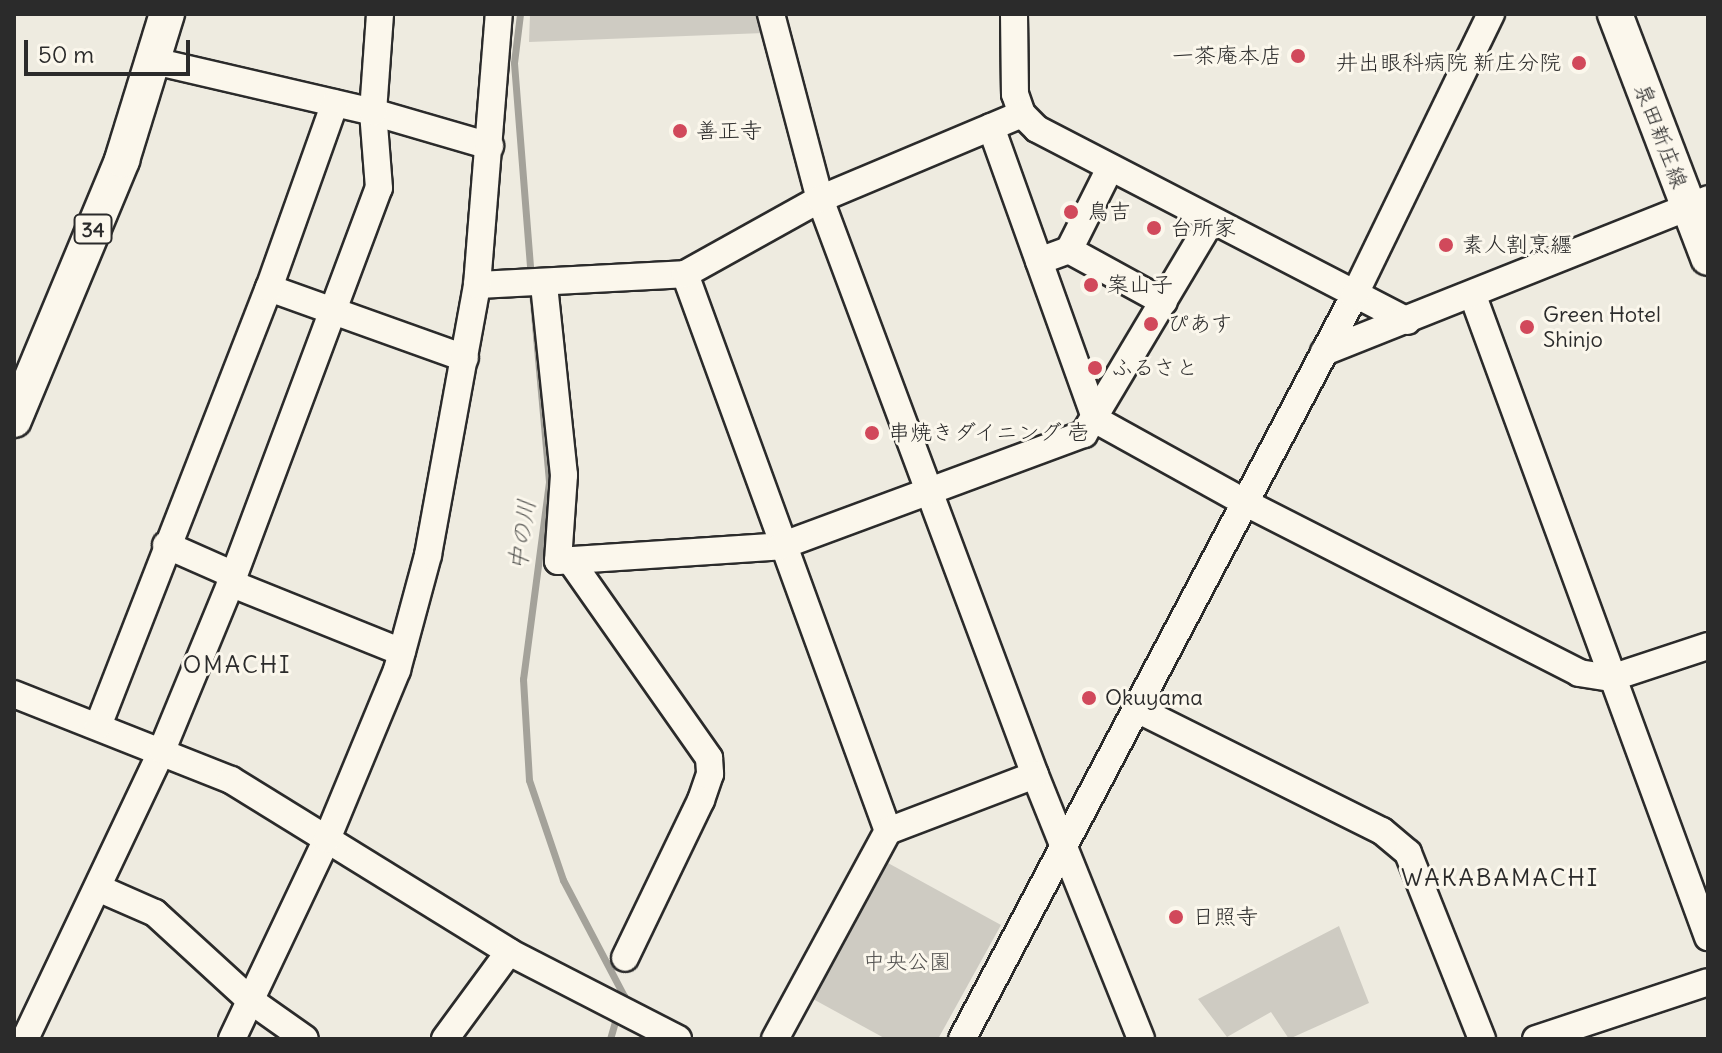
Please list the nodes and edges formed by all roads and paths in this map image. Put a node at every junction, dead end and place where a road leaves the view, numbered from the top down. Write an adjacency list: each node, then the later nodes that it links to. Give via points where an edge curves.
1 (167, 14): 8 (main road, 34)
2 (380, 14): 10 (street)
3 (499, 14): 13 (street)
4 (771, 14): 15 (street)
5 (1014, 14): 11 (street, via 1015,94)
6 (1491, 14): 25 (street)
7 (1615, 14): 16 (main road, 泉田新庄線)
8 (154, 61): 9 (street); 32 (main road, 34, via 122,160)
9 (335, 103): 10 (street); 24 (street)
10 (373, 112): 13 (street); 28 (street, via 379,188)
11 (1022, 114): 12 (street); 14 (street, via 1037,129)
12 (991, 127): 15 (street); 20 (street)
13 (490, 146): 22 (street)
14 (1110, 168): 17 (street); 18 (street)
15 (820, 199): 21 (street); 34 (street)
16 (1698, 203): 19 (main road, 泉田新庄線); 26 (street)
17 (1211, 221): 25 (street); 27 (street)
18 (1069, 250): 20 (street); 27 (street)
19 (1708, 258)
20 (1039, 261): 33 (street)
21 (685, 274): 23 (street); 37 (street)
22 (477, 285): 23 (street); 31 (street)
23 (534, 285): 38 (street, via 564,475 558,561)
24 (269, 288): 28 (street); 36 (street)
25 (1354, 296): 29 (street); 30 (street)
26 (1473, 296): 29 (street); 42 (street)
27 (1164, 302): 33 (street)
28 (332, 310): 31 (street); 39 (street)
29 (1407, 321): 30 (street)
30 (1324, 352): 35 (street)
31 (465, 358): 41 (street, via 428,555)
32 (17, 401)
33 (1096, 420): 34 (street, via 1084,434); 35 (street)
34 (928, 493): 37 (street); 47 (street)
35 (1244, 502): 42 (street, via 1548,660); 44 (street)
36 (166, 545): 39 (street); 45 (street)
37 (781, 546): 38 (street); 48 (street)
38 (570, 560): 54 (street, via 709,758 701,800)
39 (232, 579): 41 (street); 46 (street)
40 (1708, 646): 42 (street)
41 (402, 652): 49 (street)
42 (1611, 678): 52 (street)
43 (14, 694): 45 (street)
44 (1139, 710): 50 (street); 65 (street, via 1382,831 1408,853)
45 (98, 726): 46 (street)
46 (162, 750): 49 (street, via 231,780); 51 (street)
47 (1035, 775): 48 (street); 50 (street)
48 (888, 831): 62 (street)
49 (327, 839): 53 (street); 56 (street)
50 (1065, 850): 63 (street); 64 (street)
51 (98, 888): 56 (street, via 155,913); 58 (street)
52 (1708, 937)
53 (509, 952): 57 (street); 61 (street)
54 (625, 958)
55 (1708, 982): 66 (street)
56 (250, 1000): 59 (street); 60 (street)
57 (654, 1030)
58 (25, 1039)
59 (232, 1039)
60 (305, 1039)
61 (445, 1039)
62 (775, 1039)
63 (962, 1039)
64 (1141, 1039)
65 (1482, 1039)
66 (1536, 1039)

